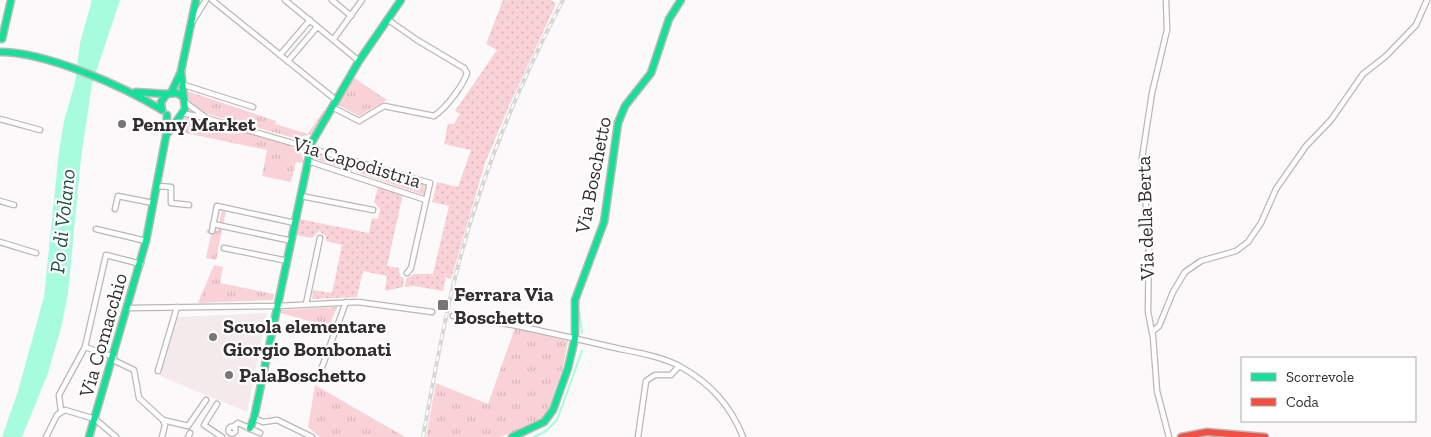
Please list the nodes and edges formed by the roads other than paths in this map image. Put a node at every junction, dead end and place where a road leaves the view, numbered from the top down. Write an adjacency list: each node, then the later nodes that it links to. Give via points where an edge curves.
1 (11, 0): 11 (street)
2 (200, 0): 16 (street, Via Comacchio); 16 (street)
3 (212, 0): 20 (street)
4 (285, 0): 14 (street)
5 (332, 0): 12 (street)
6 (362, 0): 12 (street)
7 (401, 0): 13 (street)
8 (680, 0): 69 (street, Via Boschetto, via 670,15 651,73 619,118 613,142 604,222 574,302)
9 (1166, 0): 68 (street, Via della Berta, via 1167,30 1142,154 1149,242 1148,307)
10 (1427, 0): 68 (street, via 1413,29 1363,74 1334,117 1306,146 1279,184 1261,223 1248,242 1236,251 1201,261 1185,272 1159,326)
11 (8, 12): 15 (street); 19 (street)
12 (350, 16): 18 (street)
13 (387, 19): 22 (street); 30 (street, via 464,68 467,71 465,78 434,116 384,106 357,121)
14 (310, 20): 17 (street); 20 (street)
15 (0, 24)
16 (191, 24): 23 (street, Via Comacchio)
17 (317, 26): 18 (street); 21 (street)
18 (333, 40): 22 (street)
19 (1, 44): 25 (street, via 17,54 66,66)
20 (280, 55): 21 (street)
21 (288, 61): 28 (street)
22 (358, 61): 28 (street)
23 (181, 71): 24 (street, Via Comacchio); 26 (street, Via Comacchio)
24 (181, 84): 27 (street, Via Comacchio); 29 (street)
25 (124, 89): 26 (street, via 144,94); 31 (street)
26 (169, 94): 27 (street); 31 (street, Via Comacchio, via 161,102)
27 (184, 99): 32 (street, Via Comacchio); 33 (street, Via Capodistria)
28 (336, 100): 30 (street)
29 (253, 107)
30 (332, 107): 37 (street)
31 (165, 113): 32 (street); 36 (street, Via Comacchio)
32 (180, 115): 33 (street, Via Capodistria); 36 (street, Via Comacchio)
33 (206, 118): 37 (street, Via Capodistria)
34 (0, 120): 35 (street)
35 (40, 130)
36 (166, 136): 39 (street, Via Comacchio)
37 (311, 147): 38 (street); 41 (street, Via Capodistria, via 430,183)
38 (308, 161): 40 (street); 41 (street, Via Capodistria)
39 (157, 186): 43 (street, Via Comacchio); 44 (street, via 171,188 172,203)
40 (301, 196): 47 (street); 48 (street)
41 (426, 200): 60 (street, via 411,268)
42 (0, 201): 45 (street)
43 (153, 203): 46 (street, via 118,196); 53 (street, Via Comacchio)
44 (189, 205)
45 (14, 206)
46 (115, 209)
47 (373, 210)
48 (295, 223): 49 (street, via 217,206); 54 (street)
49 (213, 224): 51 (street); 54 (street)
50 (96, 229): 53 (street)
51 (212, 231)
52 (320, 238): 62 (street)
53 (146, 241): 59 (street, Via Comacchio)
54 (292, 241): 58 (street)
55 (0, 242): 57 (street)
56 (224, 248): 58 (street)
57 (36, 253)
58 (288, 260): 63 (street)
59 (141, 264): 64 (street, Via Comacchio); 70 (street, via 106,255)
60 (407, 273)
61 (346, 302): 62 (street); 66 (street); 74 (street)
62 (306, 304): 63 (street)
63 (278, 306): 65 (street); 78 (street)
64 (129, 308): 65 (street); 71 (street, Via Comacchio)
65 (177, 308): 73 (street)
66 (432, 312)
67 (453, 316): 69 (street, via 517,325)
68 (1152, 332): 93 (street, Via della Berta, via 1157,392)
69 (575, 338): 72 (street, via 652,356); 90 (street, Via Boschetto, via 550,417 531,430)
70 (85, 346): 71 (street); 77 (street, via 59,395)
71 (114, 358): 79 (street, via 134,370 138,396); 80 (street, Via Comacchio)
72 (679, 366): 91 (street, via 671,375 655,375 646,381); 92 (street, via 718,395)
73 (158, 371)
74 (318, 378)
75 (206, 400): 79 (street, via 188,426)
76 (217, 404): 88 (street, via 204,425)
77 (61, 411): 80 (street, via 70,410); 83 (street)
78 (254, 418): 81 (street); 89 (street, via 263,422 277,420)
79 (163, 420): 87 (street)
80 (94, 421): 84 (street); 85 (street); 86 (street)
81 (250, 428): 82 (street); 88 (street, via 238,423)
82 (260, 433)
83 (46, 437)
84 (84, 437)
85 (91, 437)
86 (116, 437)
87 (162, 437)
88 (222, 437)
89 (312, 437)
90 (512, 437)
91 (638, 437)
92 (743, 437)
93 (1169, 437)
94 (1181, 437): 95 (street, via 1207,432)
95 (1265, 437)

